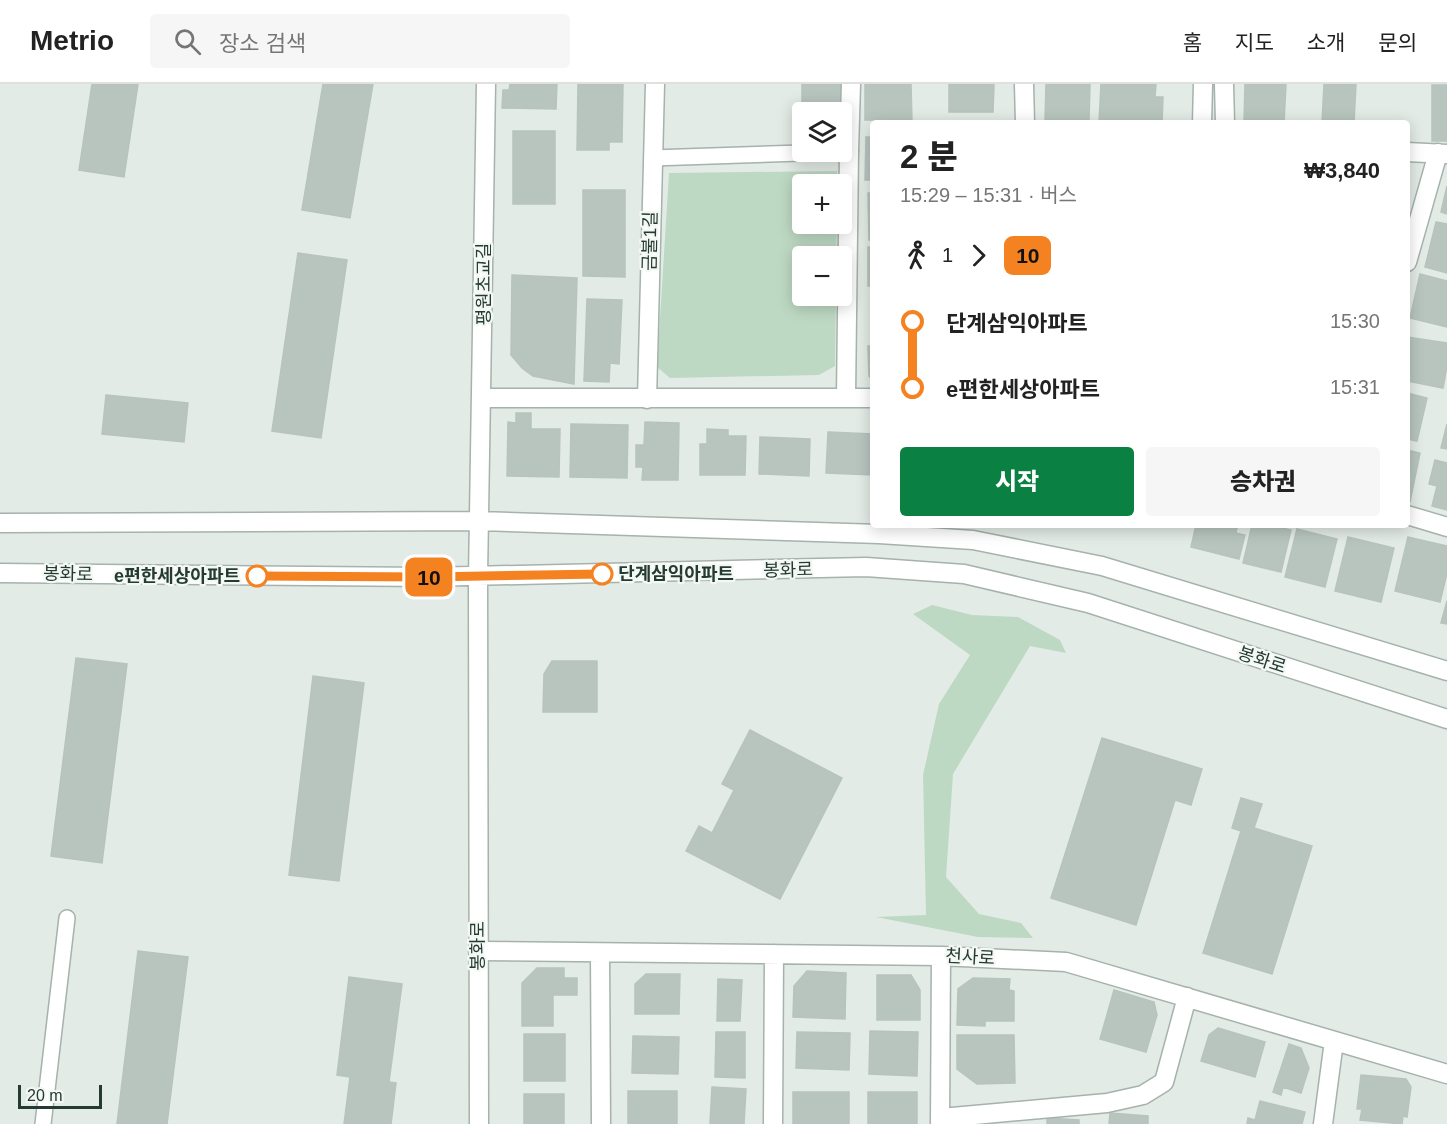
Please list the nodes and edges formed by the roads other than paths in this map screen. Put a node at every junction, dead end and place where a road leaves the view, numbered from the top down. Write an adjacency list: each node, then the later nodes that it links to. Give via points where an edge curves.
1 (486, 84): 18 (street, 평원초교길)
2 (655, 84): 14 (street, 금불1길)
3 (851, 84): 7 (street)
4 (1024, 84): 8 (street)
5 (1203, 84): 9 (street)
6 (1224, 84): 10 (street)
7 (848, 102)
8 (1025, 120)
9 (1202, 120)
10 (1225, 120)
11 (792, 149): 14 (lane)
12 (1410, 152): 13 (street)
13 (1443, 153): 16 (street)
14 (652, 158): 20 (street, 금불1길)
15 (841, 162): 17 (street)
16 (1410, 253)
17 (846, 397): 19 (street); 20 (street)
18 (483, 398): 20 (street); 22 (street, 평원초교길)
19 (870, 398)
20 (647, 399)
21 (1410, 515): 24 (street)
22 (480, 521): 23 (street, 봉화로); 26 (street, 평원초교길); 27 (street, 봉화로, via 973,540 1102,566)
23 (0, 523)
24 (1447, 526)
25 (0, 573): 26 (street, 봉화로)
26 (478, 577): 28 (street, 봉화로, via 866,567 964,574 1088,603); 30 (street, 봉화로)
27 (1447, 671)
28 (1447, 719)
29 (67, 918): 38 (lane)
30 (477, 951): 31 (street, 천사로); 39 (street, 봉화로)
31 (600, 952): 32 (street, 천사로); 40 (street)
32 (774, 954): 33 (street, 천사로); 41 (street)
33 (941, 956): 34 (street, 천사로, via 1066,962); 37 (street)
34 (1187, 997): 35 (street, 천사로); 37 (street, via 1164,1082 1143,1095 1107,1103)
35 (1334, 1041): 36 (street, 천사로); 42 (street)
36 (1447, 1074)
37 (941, 1121)
38 (43, 1124)
39 (479, 1124)
40 (600, 1124)
41 (773, 1124)
42 (1323, 1124)

